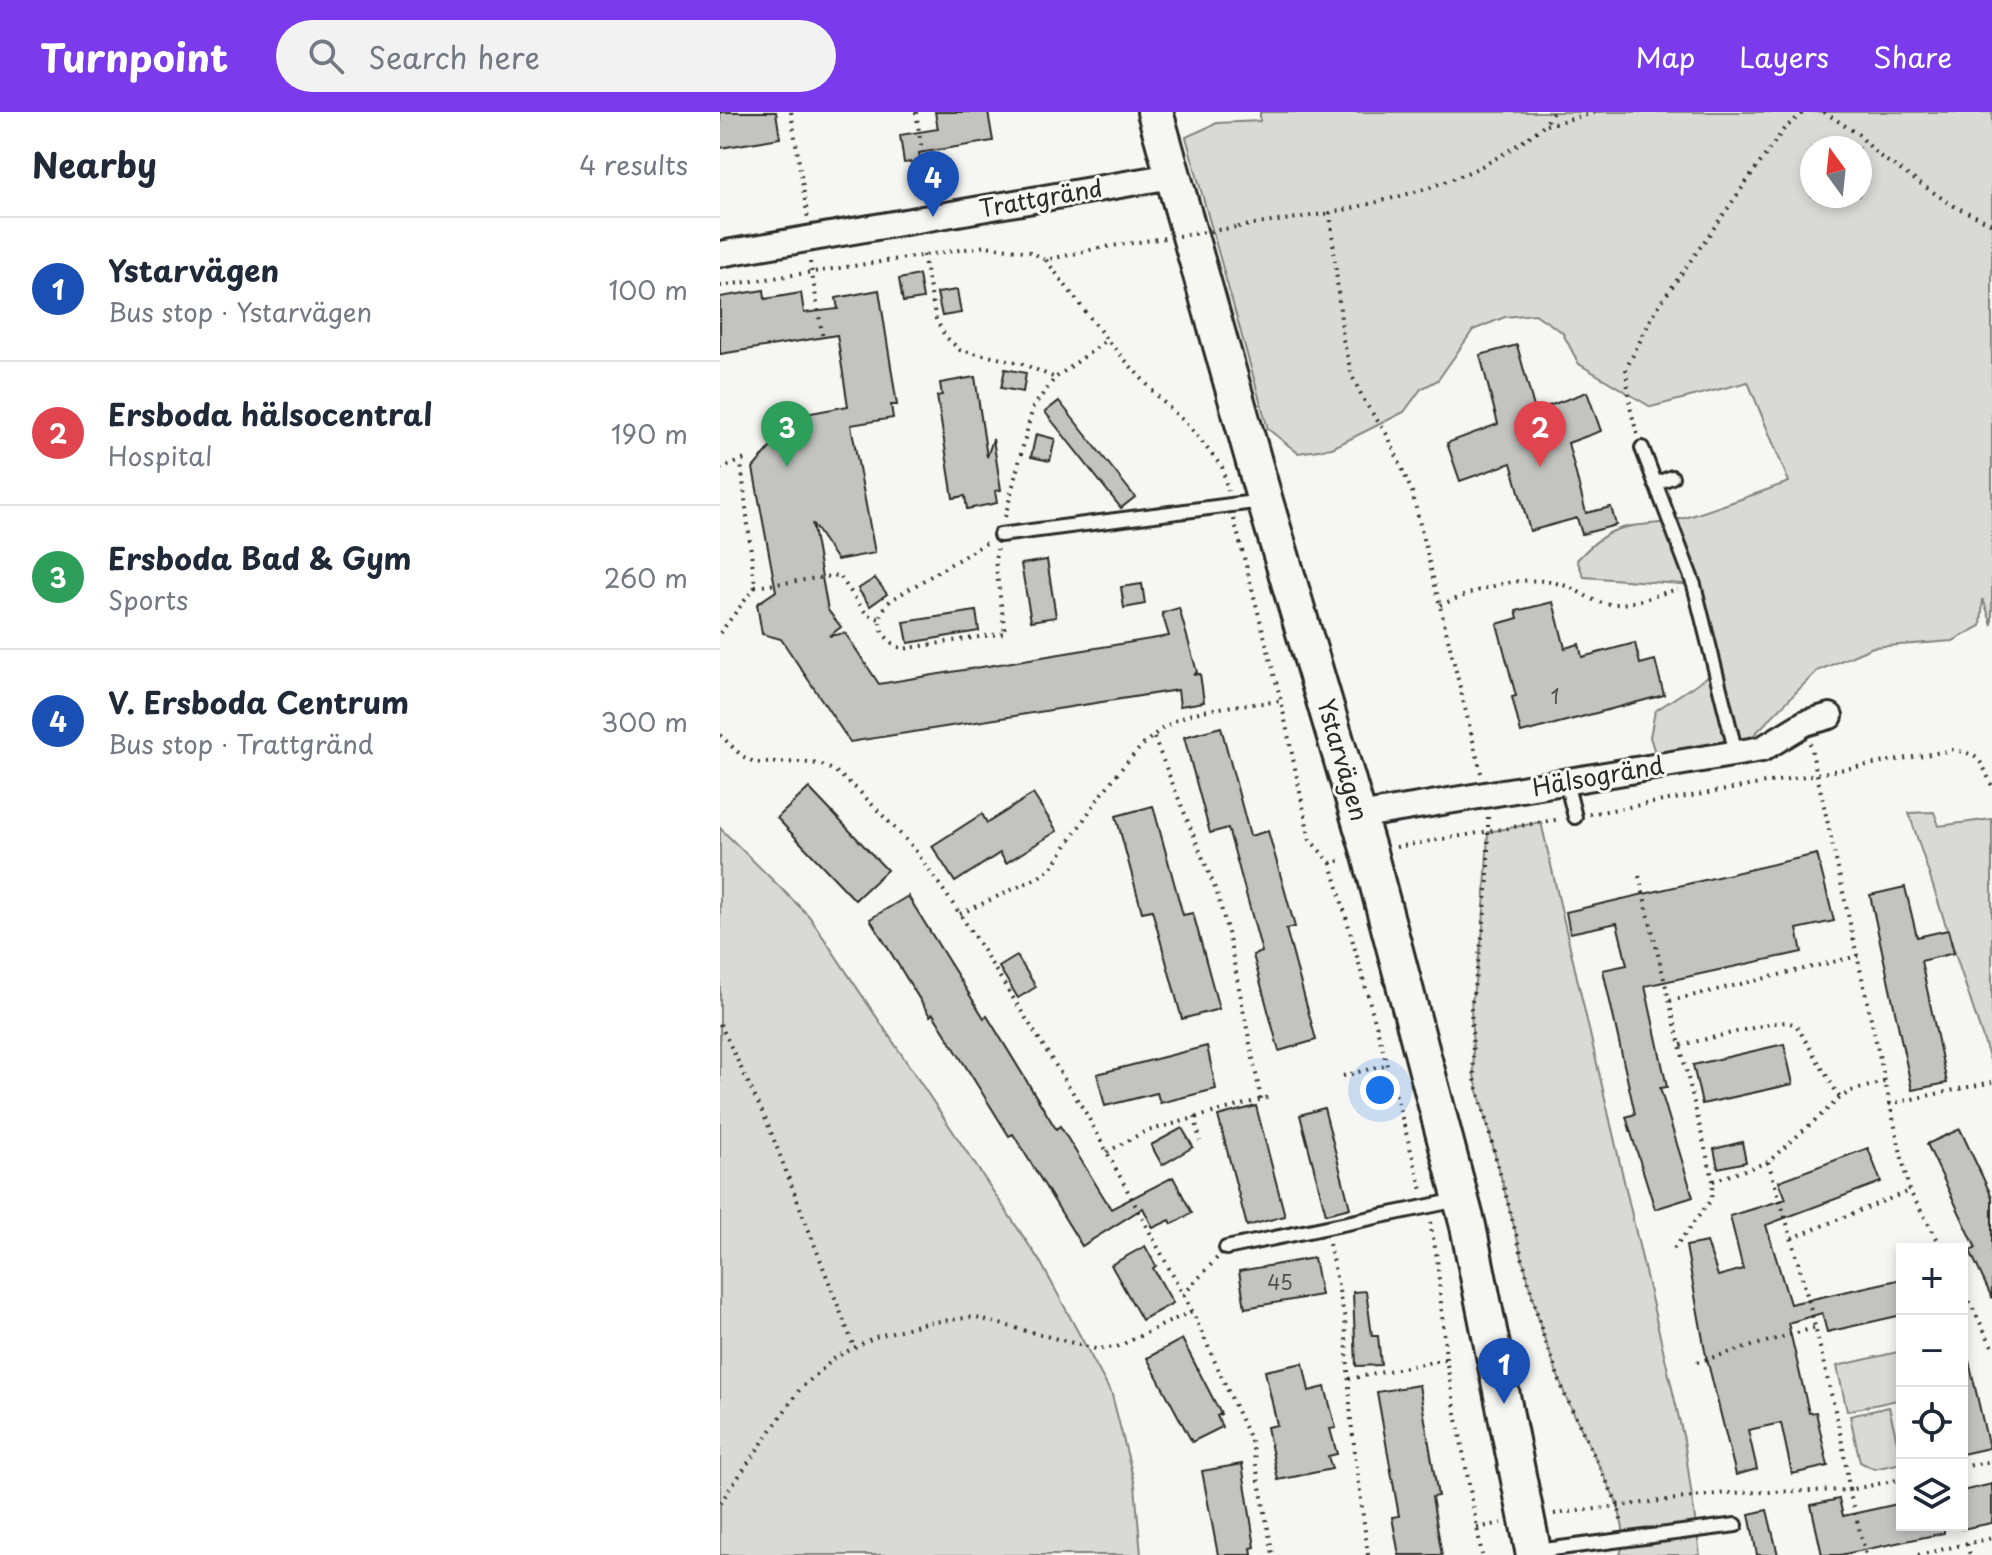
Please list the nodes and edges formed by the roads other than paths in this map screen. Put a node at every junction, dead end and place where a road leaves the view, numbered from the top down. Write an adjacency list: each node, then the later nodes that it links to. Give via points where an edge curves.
1 (1155, 112): 2 (street, Ystarvägen)
2 (1172, 176): 3 (street, Trattgränd); 7 (street, Ystarvägen)
3 (720, 254)
4 (1642, 448): 6 (lane)
5 (1672, 477): 6 (lane)
6 (1655, 484): 10 (lane, via 1694,585)
7 (1265, 501): 8 (lane); 12 (street, Ystarvägen)
8 (1000, 535)
9 (1830, 716): 10 (street, Hälsogränd, via 1805,723 1762,749)
10 (1736, 753): 11 (street, Hälsogränd)
11 (1566, 782): 12 (street, Hälsogränd); 13 (lane)
12 (1358, 816): 14 (street, Ystarvägen)
13 (1575, 817)
14 (1461, 1199): 15 (lane); 17 (street, Ystarvägen)
15 (1226, 1248)
16 (1736, 1525): 17 (lane)
17 (1531, 1542)

